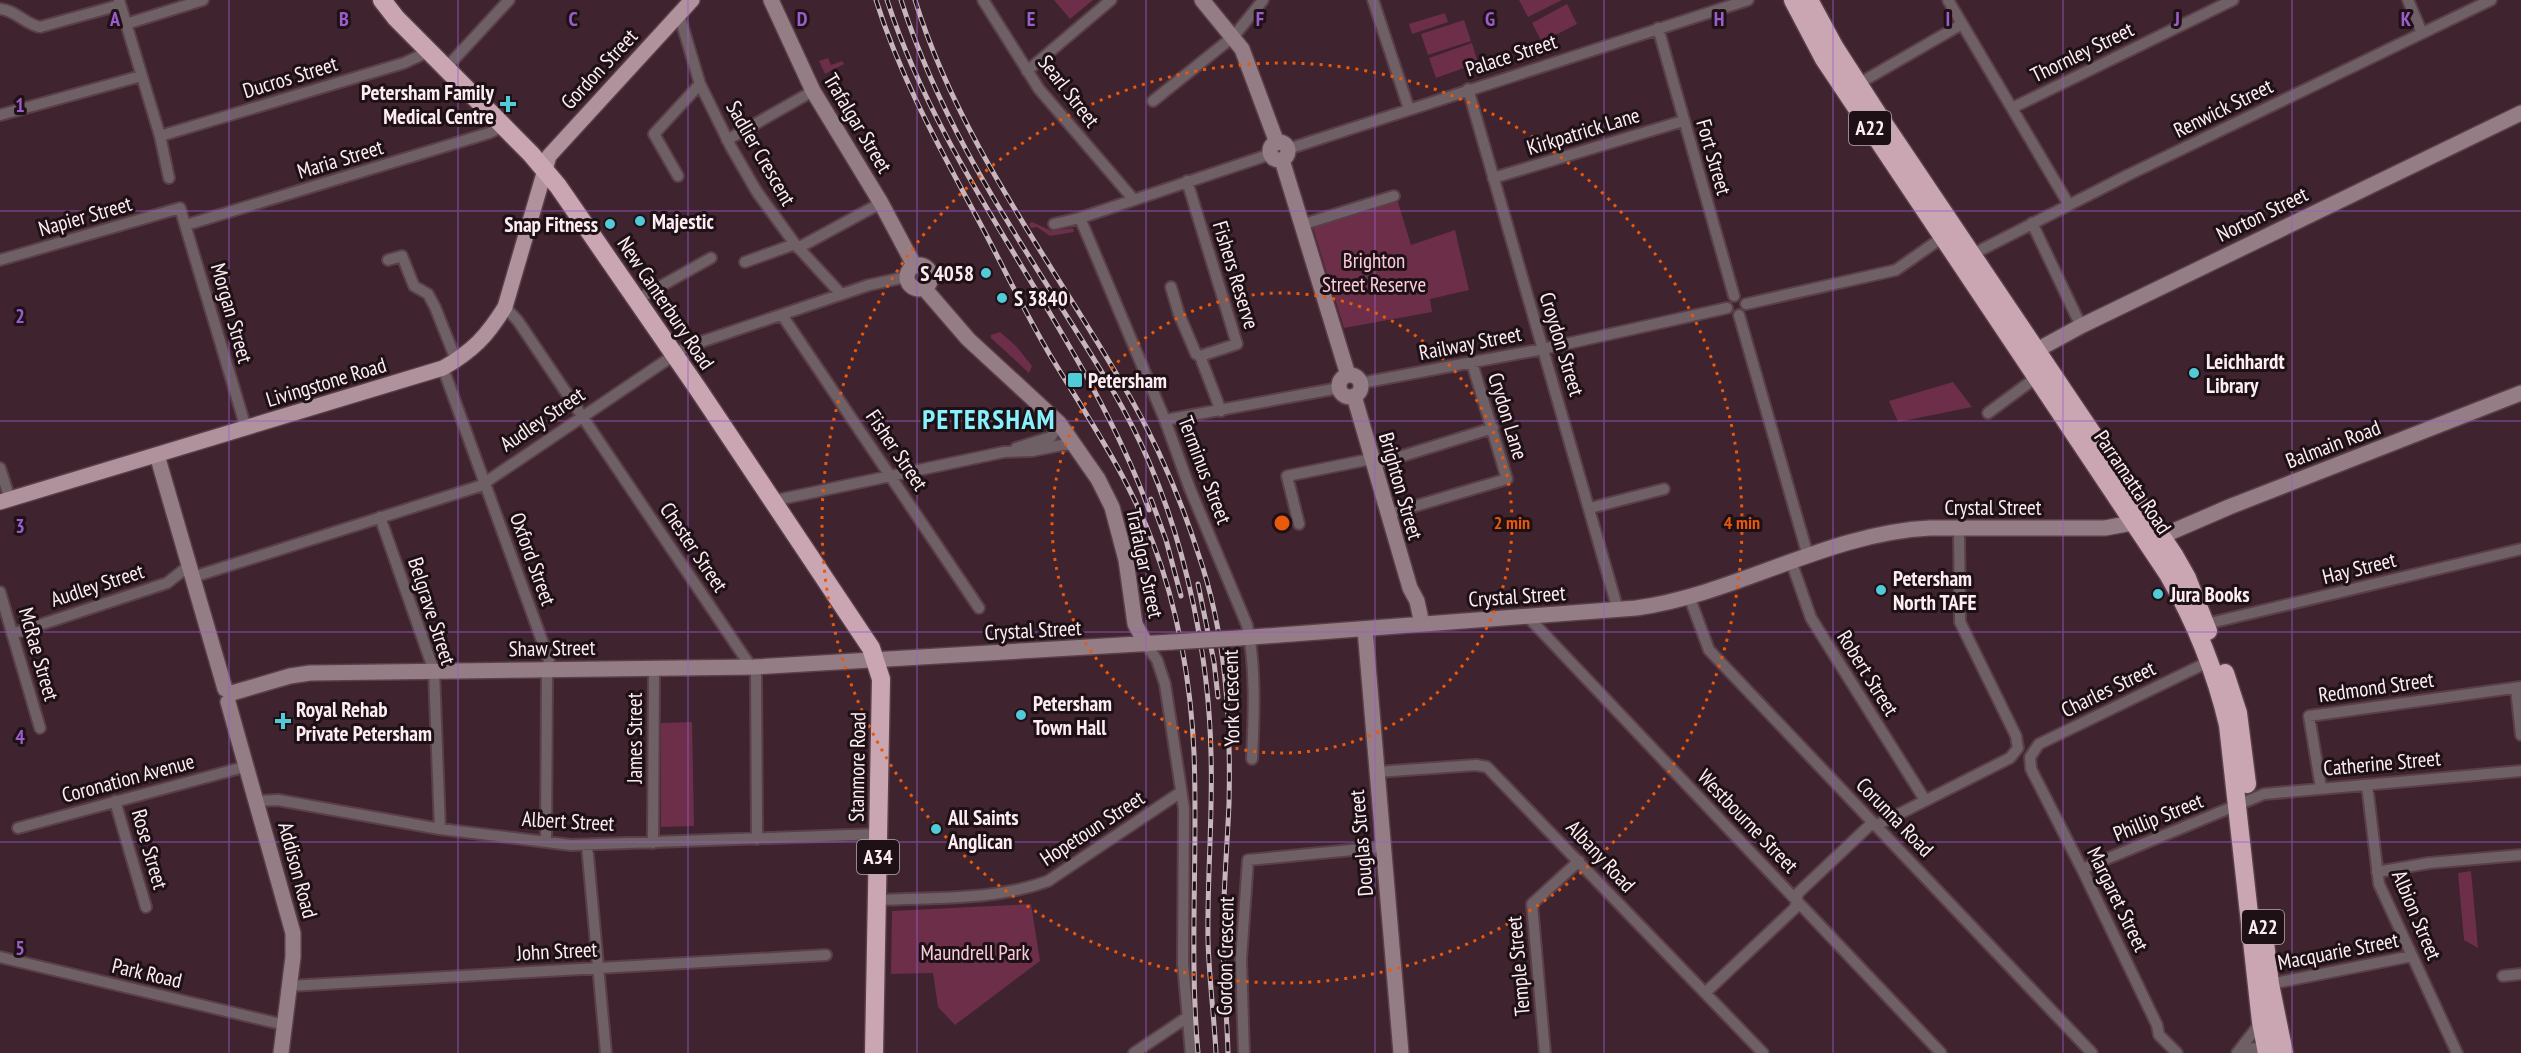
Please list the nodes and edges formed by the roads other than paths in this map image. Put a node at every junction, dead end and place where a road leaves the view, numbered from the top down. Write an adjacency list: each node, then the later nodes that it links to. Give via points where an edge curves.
1 (203, 0): 23 (street)
2 (382, 0): 28 (highway, New Canterbury Road / A34)
3 (509, 0): 29 (street)
4 (692, 0): 21 (main road, Gordon Street)
5 (771, 0): 22 (main road, Trafalgar Street)
6 (778, 0): 22 (main road)
7 (983, 0): 30 (street, Searl Street)
8 (1111, 0): 30 (street)
9 (1202, 0): 27 (main road, Brighton Street)
10 (1263, 0): 27 (street)
11 (1373, 0): 38 (street)
12 (1748, 0): 25 (street, Palace Street)
13 (1793, 0): 61 (highway, Parramatta Road / A22, via 1824,59)
14 (1809, 0): 33 (highway, Parramatta Road / A22)
15 (1947, 0): 24 (street)
16 (2233, 0): 37 (street, Thornley Street)
17 (2408, 0): 26 (street)
18 (2491, 0): 26 (street, Renwick Street)
19 (119, 2): 20 (street, via 40,27); 23 (street)
20 (0, 9)
21 (679, 14): 32 (street, Sadlier Crescent); 46 (main road, Gordon Street, via 553,150)
22 (780, 20): 35 (main road, Trafalgar Street)
23 (126, 24): 31 (street)
24 (1962, 24): 33 (street); 37 (street)
25 (1658, 28): 34 (street, Palace Street); 41 (street, Fort Street)
26 (2422, 33): 54 (street, Renwick Street)
27 (1234, 36): 36 (street); 45 (main road, Brighton Street)
28 (430, 51): 29 (highway, New Canterbury Road / A34); 43 (street, Ducros Street, via 404,63)
29 (446, 68): 42 (highway, New Canterbury Road / A34)
30 (1027, 71): 52 (street, Searl Street)
31 (141, 76): 40 (street); 43 (street)
32 (700, 84): 44 (street, Sadlier Crescent); 47 (street, via 654,134)
33 (1858, 84): 63 (highway, Parramatta Road / A22)
34 (1468, 89): 38 (street, Palace Street); 49 (street, Croydon Street)
35 (813, 91): 44 (street); 53 (main road, Trafalgar Street)
36 (1153, 101)
37 (2012, 108): 54 (street)
38 (1409, 109): 45 (street, Palace Street)
39 (2521, 112): 79 (main road, Norton Street)
40 (0, 116)
41 (1683, 121): 49 (street, Kirkpatrick Lane); 72 (street, Fort Street)
42 (504, 126): 46 (highway, New Canterbury Road / A34); 59 (street, Maria Street)
43 (160, 136): 48 (street)
44 (727, 140): 62 (street, Sadlier Crescent, via 757,192)
45 (1279, 151): 50 (street, Palace Street); 60 (main road, Brighton Street)
46 (544, 170): 73 (highway, New Canterbury Road / A34); 75 (main road, Livingstone Road)
47 (678, 176)
48 (169, 178)
49 (1493, 178): 80 (street, Croydon Street)
50 (1188, 181): 52 (street, Palace Street); 83 (street, Fishers Reserve, via 1237,344)
51 (1394, 196): 60 (street)
52 (1134, 200): 56 (street, Palace Street)
53 (881, 203): 62 (street); 68 (main road, Trafalgar Street)
54 (2069, 205): 58 (street, Renwick Street)
55 (180, 208): 59 (street, Morgan Street); 65 (street, Napier Street)
56 (1080, 218): 57 (street, Palace Street); 92 (street, Terminus Street)
57 (1054, 224)
58 (2032, 224): 63 (street, Renwick Street); 79 (street)
59 (186, 225): 94 (street, Morgan Street)
60 (1301, 225): 87 (main road, Brighton Street)
61 (1943, 237): 74 (street, via 1891,272); 82 (highway, Parramatta Road / A22)
62 (796, 246): 67 (street); 71 (street, Sadlier Crescent)
63 (1973, 254): 82 (highway, Parramatta Road / A22)
64 (711, 258): 73 (street)
65 (0, 260)
66 (388, 260): 85 (street, Oxford Street, via 402,256 414,286 428,294)
67 (745, 261)
68 (910, 271): 70 (main road, via 908,284); 70 (main road, via 925,267 930,272 931,280); 71 (street, Audley Street)
69 (1171, 287): 83 (street, via 1179,314)
70 (924, 288): 93 (main road, Trafalgar Street, via 968,339)
71 (841, 294): 77 (street, Audley Street)
72 (1734, 296): 74 (street); 76 (street)
73 (636, 300): 81 (highway, New Canterbury Road / A34)
74 (1746, 304): 78 (street)
75 (505, 307): 85 (main road, Livingstone Road, via 476,346); 91 (street, Chester Street)
76 (1726, 308): 78 (street); 80 (street, Railway Street)
77 (782, 315): 81 (street, Audley Street); 101 (street, Fisher Street)
78 (1739, 315): 114 (street)
79 (2081, 326): 82 (main road, Norton Street)
80 (1543, 349): 84 (street, Railway Street); 106 (street, Croydon Street)
81 (674, 354): 91 (street, Audley Street); 105 (highway, New Canterbury Road / A34)
82 (2030, 354): 109 (highway, Parramatta Road / A22)
83 (1200, 356): 89 (street)
84 (1472, 363): 87 (street, Railway Street); 95 (street, Crydon Lane)
85 (450, 364): 94 (main road, Livingstone Road); 102 (street, Oxford Street)
86 (2030, 382): 90 (street)
87 (1350, 386): 89 (street, Railway Street); 99 (main road, Brighton Street)
88 (2521, 393): 112 (main road, Balmain Road)
89 (1221, 411): 92 (street, Railway Street)
90 (1988, 413)
91 (582, 415): 102 (street, Audley Street); 132 (street, Chester Street)
92 (1165, 420): 128 (street, Terminus Street, via 1241,609)
93 (1059, 423): 96 (main road, Trafalgar Street); 97 (street, via 1051,438)
94 (246, 428): 98 (main road, Livingstone Road)
95 (1493, 428): 99 (street); 107 (street, Crydon Lane, via 1507,479)
96 (1076, 445): 97 (street); 129 (main road, Trafalgar Street, via 1112,507 1126,560 1135,624)
97 (1005, 452): 101 (street)
98 (157, 455): 104 (main road, Livingstone Road); 116 (main road, Addison Road)
99 (1372, 462): 107 (main road, Brighton Street); 110 (street, via 1287,476)
100 (0, 468): 104 (street)
101 (890, 476): 105 (street); 120 (street, Fisher Street)
102 (485, 482): 108 (street, Audley Street); 134 (street, Oxford Street)
103 (1664, 489): 106 (street)
104 (5, 501)
105 (772, 501): 130 (highway, New Canterbury Road / A34, via 870,645)
106 (1590, 508): 121 (street, Croydon Street)
107 (1388, 514): 117 (main road, Brighton Street)
108 (380, 517): 116 (street, Audley Street); 135 (street, Belgrave Street)
109 (2142, 521): 111 (main road, Crystal Street, via 2104,528); 112 (highway, Parramatta Road / A22); 131 (highway, Parramatta Road / A22)
110 (1299, 524)
111 (1959, 529): 114 (main road, Crystal Street, via 1923,527 1854,540); 148 (street, via 1960,622 2016,735 2018,748 2010,758)
112 (2162, 536): 124 (highway, Parramatta Road / A22, via 2187,578)
113 (2521, 549): 124 (street, Hay Street)
114 (1808, 556): 115 (main road, Crystal Street)
115 (1791, 561): 119 (main road, Crystal Street); 148 (street, Robert Street, via 1811,618)
116 (191, 571): 127 (street, Audley Street, via 167,583); 137 (main road, Addison Road)
117 (1410, 588): 123 (main road, Brighton Street, via 1418,601); 125 (main road, Brighton Street, via 1410,606)
118 (0, 592): 127 (street, McRae Street)
119 (1689, 596): 121 (main road, Crystal Street); 152 (street, Corunna Road, via 1709,650)
120 (979, 608)
121 (1618, 610): 122 (main road, Crystal Street)
122 (1527, 616): 123 (main road, Crystal Street); 166 (street, Westbourne Street)
123 (1422, 624): 125 (main road, Crystal Street)
124 (2206, 624): 151 (highway, Parramatta Road / A22, via 2238,713)
125 (1402, 626): 126 (main road, Crystal Street)
126 (1365, 629): 128 (main road, Crystal Street); 144 (main road, Douglas Street)
127 (12, 634): 138 (street, McRae Street)
128 (1244, 637): 129 (main road, Crystal Street, bridge); 141 (street, York Crescent, via 1253,706)
129 (1146, 644): 130 (main road, Crystal Street); 147 (street, Trafalgar Street, via 1163,678)
130 (876, 661): 132 (main road, Shaw Street); 155 (highway, Stanmore Road / A34, via 881,679)
131 (2208, 662): 140 (street, Charles Street, via 2039,744); 151 (highway, Parramatta Road / A22, via 2228,725)
132 (754, 667): 133 (main road, Shaw Street); 156 (street)
133 (654, 668): 134 (main road, Shaw Street); 158 (street, James Street)
134 (549, 669): 135 (main road, Shaw Street); 157 (street, Oxford Street)
135 (434, 671): 137 (main road, Shaw Street, via 300,673); 154 (street, Belgrave Street)
136 (2518, 688): 139 (street); 146 (street, Redmond Street, via 2309,716)
137 (228, 695): 142 (main road, Addison Road)
138 (40, 728)
139 (2521, 735)
140 (2030, 757): 163 (street, Margaret Street, via 2031,769)
141 (1252, 759)
142 (248, 766): 149 (street, Coronation Avenue); 150 (main road, Addison Road)
143 (2521, 771): 145 (street, Catherine Street)
144 (1377, 772): 160 (main road, Douglas Street); 162 (street, Albany Road, via 1487,767)
145 (2367, 785): 146 (street, Catherine Street); 164 (street, Albion Street)
146 (2321, 788): 151 (street, Catherine Street, via 2264,794)
147 (1181, 792): 165 (street, Hopetoun Street, via 1048,881 1034,886 986,895); 177 (street, Trafalgar Street, via 1185,821 1182,925)
148 (1925, 800): 152 (street)
149 (116, 801): 153 (street, Coronation Avenue); 167 (street, Rose Street)
150 (258, 801): 154 (street, Albert Street, via 278,800); 175 (main road, Addison Road, via 293,933)
151 (2242, 802): 163 (street, Phillip Street); 174 (highway, Parramatta Road / A22); 178 (highway, Parramatta Road / A22)
152 (1875, 824): 166 (street, via 1798,893); 190 (street, Corunna Road)
153 (18, 828)
154 (440, 829): 157 (street, Albert Street)
155 (879, 834): 156 (street, Albert Street); 165 (highway, Stanmore Road / A34)
156 (757, 839): 158 (street, Albert Street)
157 (546, 842): 159 (street, Albert Street)
158 (653, 843): 159 (street, Albert Street)
159 (587, 845): 171 (street)
160 (1383, 847): 185 (street, Gordon Crescent, via 1248,861 1240,959); 186 (main road, Douglas Street)
161 (2521, 855): 164 (street, via 2429,863)
162 (1579, 861): 176 (street, Albany Road); 187 (street, Temple Street, via 1532,904)
163 (2082, 869): 191 (street, Margaret Street, via 2159,1035)
164 (2377, 873): 170 (street, Albion Street)
165 (878, 900): 182 (highway, Stanmore Road / A34)
166 (1796, 900): 176 (street, via 1795,908); 189 (street, Westbourne Street)
167 (146, 907)
168 (826, 955): 171 (street, John Street)
169 (0, 957): 179 (street, Park Road)
170 (2412, 957): 174 (street, Macquarie Street); 195 (street, Albion Street)
171 (598, 969): 175 (street, John Street); 181 (street)
172 (2521, 974): 173 (street)
173 (2503, 976)
174 (2270, 984): 194 (highway, Parramatta Road / A22)
175 (289, 986): 179 (main road, Addison Road)
176 (1705, 993): 188 (street, Albany Road)
177 (1186, 1018): 183 (street); 184 (street, Trafalgar Street)
178 (2261, 1022): 192 (street); 193 (highway, Parramatta Road / A22)
179 (285, 1025): 180 (main road, Addison Road)
180 (281, 1053)
181 (606, 1053)
182 (874, 1053)
183 (1134, 1053)
184 (1191, 1053)
185 (1244, 1053)
186 (1401, 1053)
187 (1545, 1053)
188 (1761, 1053)
189 (1941, 1053)
190 (2092, 1053)
191 (2177, 1053)
192 (2237, 1053): 193 (street, via 2254,1048)
193 (2267, 1053)
194 (2284, 1053)
195 (2457, 1053)

